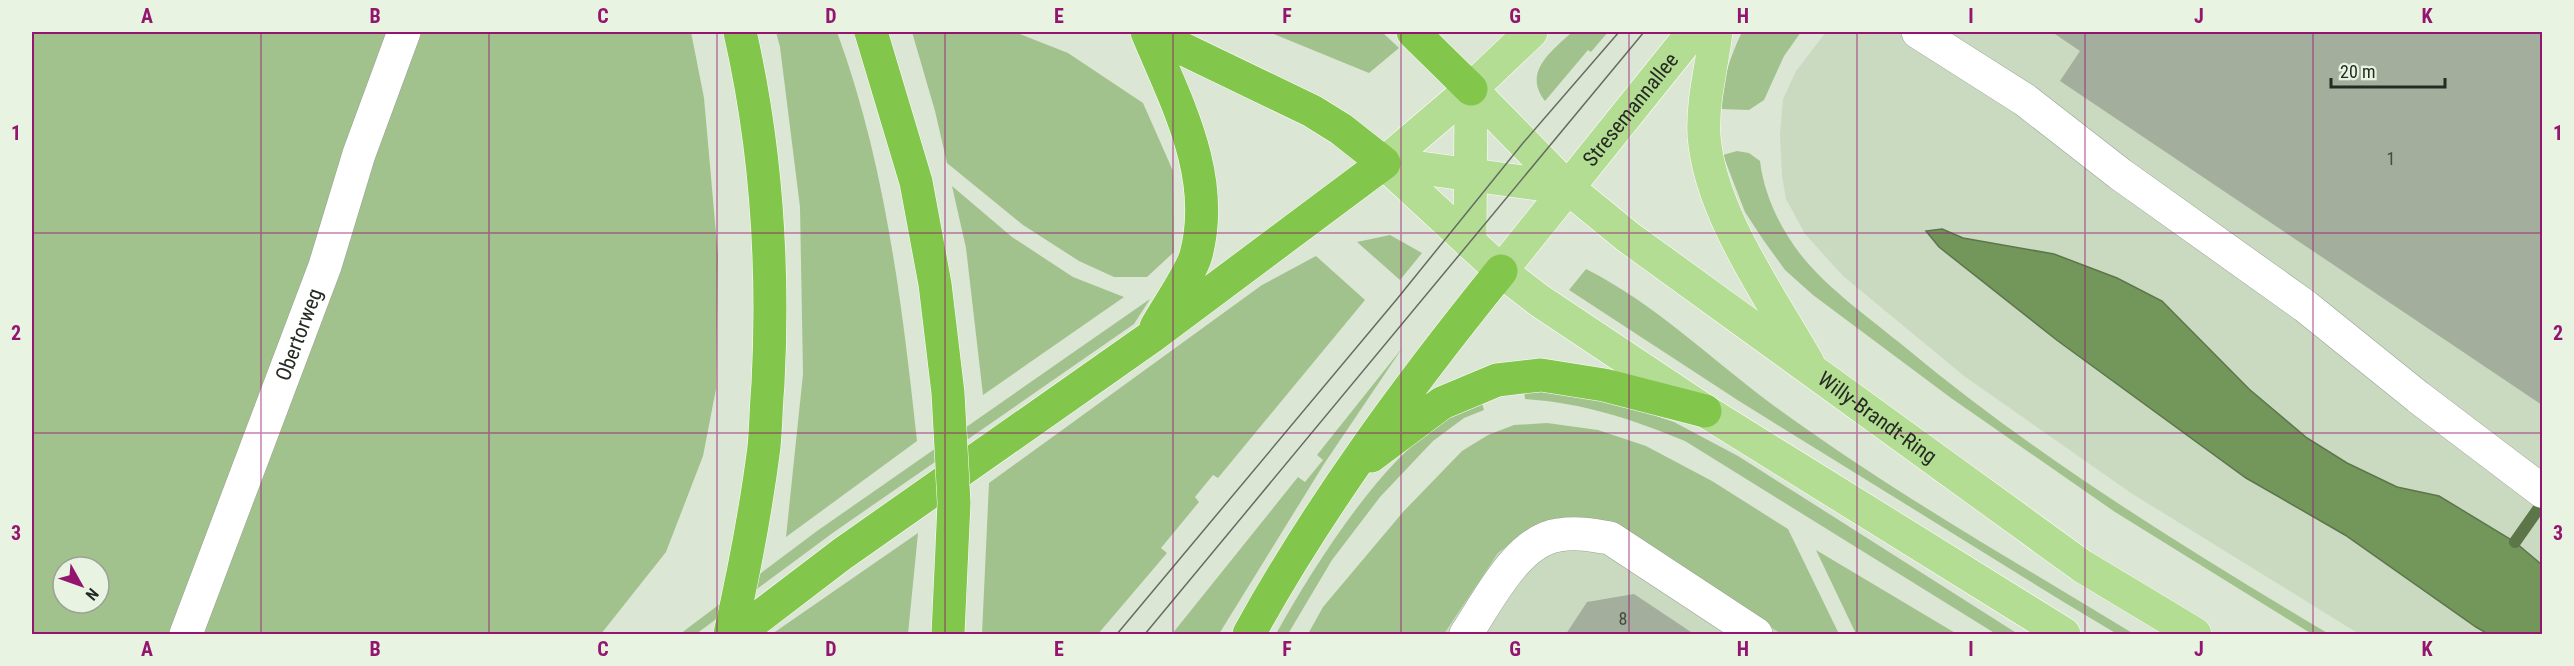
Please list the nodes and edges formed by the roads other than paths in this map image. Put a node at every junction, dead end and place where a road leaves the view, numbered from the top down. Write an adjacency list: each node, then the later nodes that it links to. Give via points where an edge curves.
1 (404, 32): 21 (lane, Obertorweg, via 359,154 325,266)
2 (740, 32): 22 (highway, via 758,139 768,233 770,335 764,445 749,548)
3 (871, 32): 24 (highway, bridge, via 916,182 935,284 948,393 954,503)
4 (1148, 32): 11 (highway, via 1312,111); 16 (highway, via 1195,148 1202,208 1195,256)
5 (1413, 32): 10 (highway)
6 (1531, 32): 10 (main road)
7 (1693, 32): 13 (main road, Stresemannallee)
8 (1716, 32): 17 (main road, via 1705,95 1704,135 1711,176 1727,222)
9 (1918, 32): 20 (lane, via 2025,99 2120,174 2305,306)
10 (1471, 89): 11 (main road); 12 (main road); 13 (main road, Willy-Brandt-Ring)
11 (1383, 163): 12 (main road, Stresemannallee); 14 (main road); 16 (highway)
12 (1470, 176): 13 (main road, Stresemannallee); 14 (main road)
13 (1568, 188): 15 (main road, Stresemannallee); 17 (main road, Willy-Brandt-Ring)
14 (1470, 243): 15 (main road)
15 (1501, 272): 18 (main road); 19 (highway, via 1446,339)
16 (1151, 337): 23 (highway, via 842,554)
17 (1815, 375): 29 (main road, Willy-Brandt-Ring, via 2082,566)
18 (1705, 411): 19 (highway, via 1604,385 1541,375 1497,380 1442,403); 28 (main road)
19 (1346, 475): 25 (highway)
20 (2542, 491)
21 (186, 634)
22 (730, 634)
23 (737, 634)
24 (948, 634)
25 (1248, 634)
26 (1466, 634): 27 (lane, via 1509,569 1531,548 1556,535 1586,533 1610,538)
27 (1756, 634)
28 (2064, 634)
29 (2195, 634)

